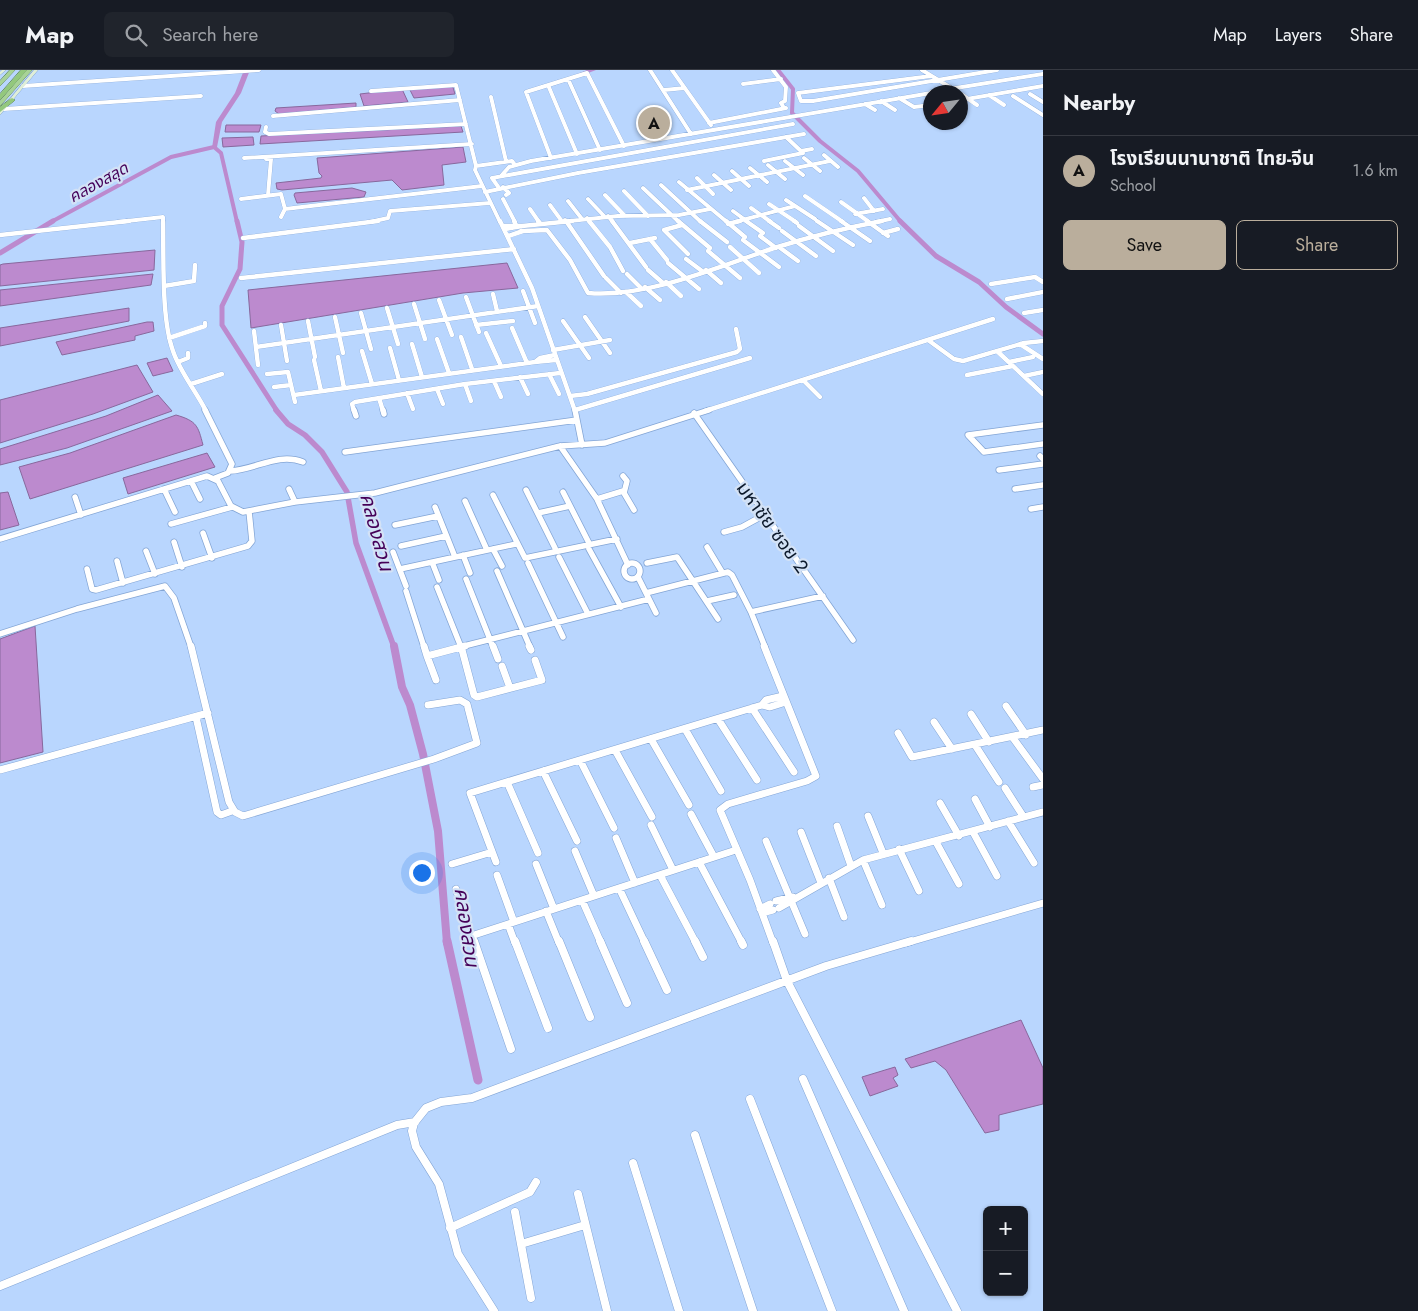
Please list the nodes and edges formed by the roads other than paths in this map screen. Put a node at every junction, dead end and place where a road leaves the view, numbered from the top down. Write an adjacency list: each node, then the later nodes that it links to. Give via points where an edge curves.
1 (12, 70): 13 (highway)
2 (18, 70): 29 (highway)
3 (24, 70): 37 (highway)
4 (30, 70): 50 (highway)
5 (36, 70): 24 (main road)
6 (254, 70): 7 (street); 24 (street)
7 (259, 70)
8 (650, 70): 28 (street)
9 (672, 70): 27 (street)
10 (773, 70): 18 (street)
11 (922, 70): 16 (street)
12 (997, 70): 19 (street)
13 (6, 73): 14 (main road); 20 (highway)
14 (0, 74)
15 (1043, 74): 25 (street)
16 (931, 76): 19 (street); 43 (street, via 798,93 801,101)
17 (568, 79): 22 (street); 70 (street, via 587,74); 71 (street)
18 (781, 80): 21 (street); 57 (street, via 786,87 785,101 781,103 785,108)
19 (937, 80): 23 (street); 43 (street)
20 (0, 82)
21 (743, 84)
22 (548, 85): 75 (street); 78 (street, via 526,92)
23 (945, 85)
24 (22, 86): 41 (main road)
25 (968, 86)
26 (1043, 86): 33 (street)
27 (685, 88): 28 (street); 57 (street)
28 (664, 90): 64 (street)
29 (0, 91)
30 (371, 91): 42 (street, via 452,84 456,85)
31 (923, 94): 38 (street)
32 (1030, 94): 45 (street)
33 (988, 95): 39 (street); 47 (street)
34 (201, 96): 50 (street)
35 (1013, 96): 54 (street)
36 (492, 97): 80 (street)
37 (0, 98)
38 (899, 98): 44 (street); 49 (street, via 914,107)
39 (968, 98)
40 (968, 99): 48 (street)
41 (12, 100): 50 (highway)
42 (460, 100): 55 (street); 58 (street)
43 (813, 101): 51 (street)
44 (881, 101): 46 (street); 53 (street)
45 (1043, 102)
46 (865, 104): 51 (street); 52 (street)
47 (1004, 104)
48 (977, 105)
49 (923, 106)
50 (1, 109)
51 (825, 110): 56 (street)
52 (875, 110)
53 (895, 110)
54 (1043, 115)
55 (273, 116)
56 (766, 120): 61 (street); 62 (street)
57 (709, 123): 62 (street)
58 (466, 124): 60 (street, via 269,134 265,132); 68 (street)
59 (793, 124): 61 (street)
60 (266, 127)
61 (775, 127): 63 (street)
62 (714, 130): 64 (street)
63 (760, 130): 67 (street); 73 (street)
64 (691, 134): 69 (street)
65 (804, 134): 66 (street)
66 (786, 137): 67 (street); 74 (street)
67 (772, 140): 85 (street)
68 (472, 144): 77 (street); 89 (street)
69 (629, 145): 70 (street); 73 (street)
70 (624, 146): 71 (street)
71 (600, 150): 75 (street)
72 (812, 150): 74 (street)
73 (636, 152): 85 (street); 93 (street)
74 (802, 152): 82 (street); 86 (street)
75 (577, 154): 78 (street)
76 (824, 155): 84 (street)
77 (244, 158)
78 (551, 158): 81 (street)
79 (258, 160): 118 (street, via 271,159)
80 (506, 161): 87 (street); 89 (street)
81 (531, 161): 87 (street); 93 (street)
82 (764, 161)
83 (785, 161): 91 (street)
84 (830, 161): 86 (street); 92 (street)
85 (647, 162): 111 (street)
86 (812, 164): 91 (street); 96 (street)
87 (515, 165): 100 (street, via 504,170)
88 (768, 165): 95 (street)
89 (476, 166): 108 (street)
90 (750, 168): 98 (street)
91 (794, 168): 95 (street); 99 (street)
92 (838, 168)
93 (539, 169): 100 (street)
94 (732, 171): 103 (street)
95 (776, 171): 98 (street); 102 (street)
96 (820, 171)
97 (714, 175): 105 (street)
98 (758, 175): 103 (street); 106 (street)
99 (802, 175)
100 (501, 176): 111 (street, via 492,179)
101 (697, 178): 109 (street)
102 (786, 178)
103 (740, 179): 105 (street); 110 (street)
104 (679, 182): 113 (street)
105 (722, 182): 109 (street); 114 (street)
106 (767, 182)
107 (661, 185): 139 (street)
108 (482, 186): 116 (street); 133 (street)
109 (704, 186): 113 (street); 117 (street)
110 (749, 186)
111 (501, 188): 116 (street); 155 (street, via 508,192 505,197)
112 (643, 188): 141 (street)
113 (687, 190): 135 (street)
114 (731, 190)
115 (624, 191): 145 (street)
116 (485, 192): 127 (street)
117 (713, 194)
118 (268, 195): 122 (street); 133 (street, via 282,195)
119 (605, 195): 144 (street)
120 (805, 196): 158 (street)
121 (864, 198): 138 (street)
122 (241, 199)
123 (588, 199): 143 (street)
124 (786, 200): 130 (street)
125 (568, 201): 147 (street)
126 (841, 202): 140 (street)
127 (490, 203): 160 (street); 165 (street, via 390,211 388,218 383,220)
128 (768, 204): 136 (street)
129 (550, 205): 150 (street)
130 (795, 206): 136 (street); 161 (street)
131 (530, 208): 151 (street)
132 (751, 208): 142 (street)
133 (285, 209): 146 (street)
134 (884, 209): 138 (street)
135 (710, 210): 139 (street); 153 (street)
136 (778, 210): 142 (street); 168 (street)
137 (733, 211): 148 (street)
138 (874, 211): 140 (street)
139 (690, 213): 141 (street); 170 (street)
140 (855, 214): 152 (street)
141 (670, 215): 145 (street); 154 (street)
142 (761, 215): 148 (street); 171 (street)
143 (606, 216): 144 (street); 147 (street); 172 (street)
144 (625, 216): 145 (street)
145 (648, 216)
146 (280, 217)
147 (584, 218): 150 (street); 195 (street, via 610,247 625,273)
148 (744, 219): 153 (street); 175 (street)
149 (890, 219): 152 (street)
150 (563, 220): 151 (street); 198 (street, via 605,277)
151 (540, 223): 155 (street)
152 (870, 223): 158 (street); 162 (street)
153 (728, 224): 178 (street)
154 (682, 225): 182 (street); 185 (street, via 664,230)
155 (519, 226): 160 (street)
156 (265, 227): 165 (street)
157 (69, 228): 163 (street); 164 (street); 194 (street, via 163,216)
158 (852, 228): 161 (street); 169 (street)
159 (898, 229): 162 (street)
160 (506, 231): 176 (street); 198 (street, via 546,230 570,260 588,293)
161 (834, 233): 168 (street); 173 (street)
162 (883, 233): 166 (street)
163 (69, 234)
164 (0, 235)
165 (267, 236): 167 (street)
166 (888, 236)
167 (243, 238)
168 (814, 238): 171 (street); 177 (street)
169 (870, 241)
170 (728, 242)
171 (798, 242): 175 (street); 179 (street)
172 (630, 243): 187 (street, via 652,238 667,262); 190 (street, via 647,268)
173 (853, 246)
174 (730, 247): 180 (street)
175 (777, 248): 178 (street); 181 (street)
176 (514, 249): 188 (street); 208 (street)
177 (833, 251)
178 (761, 254): 180 (street); 184 (street)
179 (816, 256)
180 (743, 259): 182 (street); 186 (street)
181 (798, 261)
182 (724, 264): 185 (street); 189 (street)
183 (195, 265): 194 (street, via 194,281)
184 (779, 267)
185 (704, 270): 187 (street); 192 (street)
186 (759, 273)
187 (684, 276): 190 (street); 196 (street)
188 (241, 278)
189 (740, 278)
190 (664, 282): 195 (street); 201 (street)
191 (1043, 282): 193 (street, via 1035,277)
192 (722, 283)
193 (991, 284)
194 (164, 286): 238 (street)
195 (643, 287): 198 (street); 205 (street)
196 (699, 289)
197 (523, 291): 210 (street)
198 (623, 292): 207 (street)
199 (1043, 292): 203 (street)
200 (493, 294): 212 (street)
201 (681, 296)
202 (466, 298): 215 (street)
203 (1007, 299)
204 (439, 300): 218 (street)
205 (660, 300)
206 (414, 304): 223 (street)
207 (641, 306)
208 (538, 307): 210 (street); 259 (street)
209 (387, 308): 228 (street)
210 (529, 308): 212 (street); 224 (street)
211 (1043, 310): 214 (street)
212 (497, 311): 215 (street)
213 (361, 313): 231 (street)
214 (1024, 313)
215 (472, 314): 218 (street); 227 (street)
216 (335, 317): 235 (street)
217 (585, 317): 246 (street)
218 (446, 318): 223 (street); 236 (street)
219 (993, 320): 243 (street)
220 (308, 321): 239 (street)
221 (513, 321): 227 (street)
222 (563, 321): 250 (street)
223 (419, 322): 228 (street); 240 (street)
224 (535, 323)
225 (205, 324): 238 (street, via 199,330)
226 (281, 325): 245 (street)
227 (476, 325): 233 (street)
228 (392, 326): 231 (street); 247 (street)
229 (512, 328): 268 (street)
230 (736, 329): 299 (street, via 740,349 737,352)
231 (366, 330): 235 (street); 253 (street)
232 (254, 331): 251 (street)
233 (479, 332)
234 (486, 333): 270 (street)
235 (339, 334): 239 (street); 257 (street)
236 (452, 335)
237 (462, 337): 272 (street)
238 (169, 338): 266 (street)
239 (312, 339): 245 (street); 293 (street)
240 (425, 339)
241 (438, 339): 275 (street)
242 (610, 340): 246 (street)
243 (928, 340): 255 (street, via 959,361); 284 (street)
244 (1043, 341): 249 (street)
245 (284, 342): 251 (street); 265 (street)
246 (602, 342): 250 (street); 258 (street)
247 (398, 344)
248 (412, 344): 281 (street)
249 (1020, 344): 255 (street); 264 (street)
250 (581, 346): 259 (street); 262 (street)
251 (256, 347): 269 (street)
252 (390, 348): 283 (street)
253 (372, 349)
254 (362, 351): 287 (street)
255 (998, 352): 267 (street)
256 (188, 353): 266 (street, via 188,358)
257 (344, 353)
258 (610, 353)
259 (555, 355): 268 (street); 273 (street)
260 (338, 356): 291 (street)
261 (1034, 357): 267 (street)
262 (589, 358)
263 (750, 358): 307 (street)
264 (1043, 359)
265 (287, 361)
266 (178, 362): 286 (street)
267 (1008, 362): 271 (street)
268 (527, 363): 270 (street)
269 (258, 365)
270 (501, 366): 272 (street)
271 (1013, 366): 279 (street); 280 (street)
272 (472, 370): 275 (street)
273 (560, 372): 278 (street); 299 (street)
274 (1043, 372): 280 (street)
275 (449, 373): 281 (street)
276 (222, 374): 286 (street)
277 (267, 374): 289 (street, via 288,372)
278 (549, 374): 282 (street); 297 (street)
279 (968, 375)
280 (1024, 376): 294 (street)
281 (422, 377): 283 (street)
282 (520, 378): 285 (street); 296 (street)
283 (399, 380): 287 (street)
284 (803, 380): 301 (street); 308 (street)
285 (494, 381): 288 (street); 300 (street)
286 (191, 384): 320 (street, via 232,464)
287 (372, 384): 291 (street)
288 (465, 384): 292 (street); 303 (street)
289 (291, 385): 290 (street); 298 (street)
290 (274, 387)
291 (344, 388): 293 (street)
292 (437, 389): 295 (street); 305 (street)
293 (321, 391): 298 (street)
294 (1042, 392)
295 (407, 393): 302 (street); 306 (street)
296 (528, 394)
297 (559, 394)
298 (294, 395): 304 (street)
299 (570, 396): 307 (street)
300 (501, 397)
301 (820, 397)
302 (379, 398): 309 (street); 310 (street, via 352,403)
303 (471, 401)
304 (295, 402)
305 (443, 404)
306 (413, 409)
307 (575, 410): 311 (street)
308 (694, 413): 314 (street, via 605,443); 348 (street, มหาชัย ซอย 2)
309 (384, 414)
310 (356, 416)
311 (577, 420): 314 (street); 316 (street)
312 (1043, 425): 313 (street, via 968,435 984,452)
313 (1043, 444)
314 (582, 445): 315 (street)
315 (560, 446): 333 (street, via 359,496); 335 (street)
316 (344, 452)
317 (303, 462): 320 (street, via 296,458 281,459)
318 (1043, 464): 319 (street)
319 (999, 470)
320 (230, 471): 322 (street)
321 (623, 476): 329 (street, via 627,481)
322 (215, 478): 323 (street, via 207,476); 339 (street)
323 (191, 481): 325 (street); 334 (street)
324 (1043, 485): 327 (street)
325 (164, 489): 345 (street); 347 (street)
326 (289, 489): 337 (street)
327 (1015, 489)
328 (526, 490): 346 (street)
329 (624, 491): 335 (street); 343 (street)
330 (563, 492): 338 (street)
331 (494, 494): 358 (street)
332 (75, 497): 347 (street)
333 (343, 497): 337 (street)
334 (200, 499)
335 (597, 499): 356 (street)
336 (465, 501): 364 (street)
337 (295, 502): 344 (street)
338 (570, 506): 346 (street); 360 (street)
339 (232, 507): 344 (street, via 238,511); 350 (street)
340 (435, 507): 349 (street)
341 (1043, 508): 342 (street)
342 (1032, 509)
343 (634, 510)
344 (249, 511): 370 (street, via 252,543)
345 (175, 512)
346 (538, 512): 362 (street)
347 (81, 515): 355 (street)
348 (764, 515): 352 (street); 386 (street, มหาชัย ซอย 2)
349 (438, 516): 351 (street); 354 (street)
350 (172, 524)
351 (395, 525)
352 (724, 532)
353 (203, 533): 370 (street)
354 (446, 536): 359 (street); 368 (street)
355 (0, 539)
356 (617, 539): 360 (street); 375 (street)
357 (174, 542): 376 (street)
358 (516, 544): 360 (street, via 525,558); 363 (street)
359 (401, 546)
360 (590, 547): 389 (street)
361 (707, 547): 379 (street)
362 (555, 548)
363 (493, 549): 364 (street); 395 (street)
364 (486, 550): 367 (street)
365 (146, 551): 380 (street)
366 (393, 552): 378 (street)
367 (463, 555): 368 (street); 398 (street)
368 (455, 557): 372 (street)
369 (559, 557): 392 (street)
370 (212, 558): 376 (street)
371 (117, 561): 383 (street)
372 (432, 562): 378 (street); 400 (street)
373 (528, 563): 394 (street)
374 (647, 563): 382 (street, via 675,556)
375 (628, 565): 381 (street, via 639,567 642,573); 381 (street, via 623,569 624,573 628,577)
376 (182, 567): 380 (street)
377 (87, 569): 383 (street, via 93,590)
378 (400, 569): 402 (street)
379 (722, 572): 382 (street); 390 (street, via 732,575)
380 (155, 574): 383 (street)
381 (638, 577): 384 (street)
382 (694, 580): 384 (street); 388 (street)
383 (123, 583)
384 (646, 593): 387 (street)
385 (734, 594): 388 (street)
386 (823, 596): 390 (street); 399 (street, มหาชัย ซอย 2)
387 (649, 599): 389 (street); 391 (street)
388 (707, 601): 393 (street)
389 (621, 607): 392 (street)
390 (751, 612): 408 (street)
391 (656, 613)
392 (588, 614): 394 (street)
393 (718, 619)
394 (556, 622): 395 (street); 397 (street)
395 (523, 630): 398 (street); 401 (street)
396 (0, 634): 412 (street, via 76,609 164,586 176,599)
397 (563, 638)
398 (488, 639): 400 (street); 403 (street)
399 (853, 640)
400 (461, 646): 402 (street); 407 (street, via 474,695)
401 (531, 650)
402 (427, 656): 406 (street)
403 (498, 660)
404 (536, 660): 407 (street, via 542,680)
405 (502, 666): 407 (street)
406 (436, 680)
407 (510, 688)
408 (785, 699): 411 (street, via 770,707); 461 (street, via 812,759 816,776 723,806 721,815)
409 (428, 705): 442 (street, via 460,700 467,704 478,743 243,816)
410 (1006, 706): 420 (street)
411 (752, 708): 415 (street); 430 (street)
412 (208, 714): 414 (street); 442 (street)
413 (970, 714): 423 (street)
414 (196, 717): 428 (street); 442 (street, via 217,812 221,815)
415 (718, 719): 417 (street); 431 (street)
416 (934, 722): 425 (street)
417 (685, 729): 422 (street); 438 (street)
418 (1043, 730): 420 (street)
419 (898, 733): 425 (street, via 912,757)
420 (1026, 734): 421 (street)
421 (1013, 738): 423 (street); 432 (street)
422 (651, 739): 426 (street); 441 (street)
423 (989, 742): 424 (street)
424 (975, 745): 425 (street); 434 (street)
425 (952, 749)
426 (615, 750): 427 (street); 447 (street)
427 (580, 760): 429 (street); 452 (street)
428 (0, 770)
429 (543, 771): 433 (street); 457 (street)
430 (794, 772)
431 (757, 780)
432 (1043, 780)
433 (507, 782): 463 (street, via 470,794); 464 (street)
434 (999, 782)
435 (1043, 785): 436 (street)
436 (1033, 787)
437 (1005, 788): 446 (street)
438 (721, 791)
439 (975, 799): 451 (street)
440 (940, 803): 455 (street)
441 (689, 805)
442 (232, 811)
443 (1043, 812): 446 (street)
444 (692, 814): 466 (street)
445 (868, 816): 465 (street)
446 (1023, 816): 448 (street)
447 (652, 817)
448 (1008, 821): 451 (street); 470 (street)
449 (652, 825): 474 (street)
450 (837, 826): 473 (street)
451 (990, 827): 454 (street)
452 (614, 828)
453 (801, 832): 480 (street)
454 (973, 832): 455 (street); 477 (street)
455 (959, 836): 459 (street)
456 (616, 838): 479 (street)
457 (577, 841)
458 (766, 841): 487 (street)
459 (936, 842): 460 (street); 481 (street)
460 (899, 849): 465 (street); 484 (street)
461 (736, 850): 466 (street); 491 (street)
462 (575, 851): 485 (street)
463 (492, 852): 468 (street); 471 (street)
464 (538, 853)
465 (883, 853): 467 (street)
466 (714, 858): 469 (street)
467 (863, 860): 473 (street); 489 (street)
468 (496, 862)
469 (699, 862): 474 (street); 496 (street)
470 (1034, 863)
471 (452, 864)
472 (536, 864): 490 (street)
473 (851, 866): 478 (street)
474 (674, 870): 475 (street)
475 (660, 875): 479 (street); 497 (street)
476 (497, 876): 493 (street)
477 (997, 876)
478 (829, 878): 480 (street); 492 (street)
479 (634, 883): 482 (street)
480 (821, 883): 487 (street)
481 (958, 884)
482 (619, 888): 485 (street); 499 (street)
483 (456, 889): 495 (street)
484 (919, 892)
485 (594, 896): 486 (street)
486 (582, 900): 490 (street); 500 (street)
487 (790, 900): 491 (street); 494 (street)
488 (1043, 902): 498 (street, via 836,963)
489 (882, 905)
490 (550, 910): 493 (street); 501 (street)
491 (761, 911): 498 (street)
492 (844, 917)
493 (511, 923): 495 (street); 502 (street)
494 (805, 934)
495 (471, 936): 503 (street)
496 (743, 945)
497 (703, 957)
498 (788, 981): 506 (street, via 540,1070 473,1098 438,1101); 523 (street)
499 (667, 990)
500 (627, 1003)
501 (590, 1017)
502 (548, 1028)
503 (511, 1049)
504 (803, 1079): 522 (street)
505 (750, 1099): 521 (street)
506 (415, 1122): 513 (street, via 413,1141 436,1176); 515 (street, via 396,1125)
507 (695, 1135): 520 (street)
508 (633, 1163): 519 (street)
509 (536, 1182): 513 (street, via 530,1192)
510 (578, 1194): 512 (street)
511 (515, 1212): 514 (street)
512 (586, 1225): 514 (street); 518 (street)
513 (450, 1228): 517 (street, via 458,1254)
514 (522, 1244): 516 (street)
515 (0, 1286)
516 (531, 1298)
517 (494, 1311)
518 (607, 1311)
519 (680, 1311)
520 (753, 1311)
521 (832, 1311)
522 (904, 1311)
523 (957, 1311)

